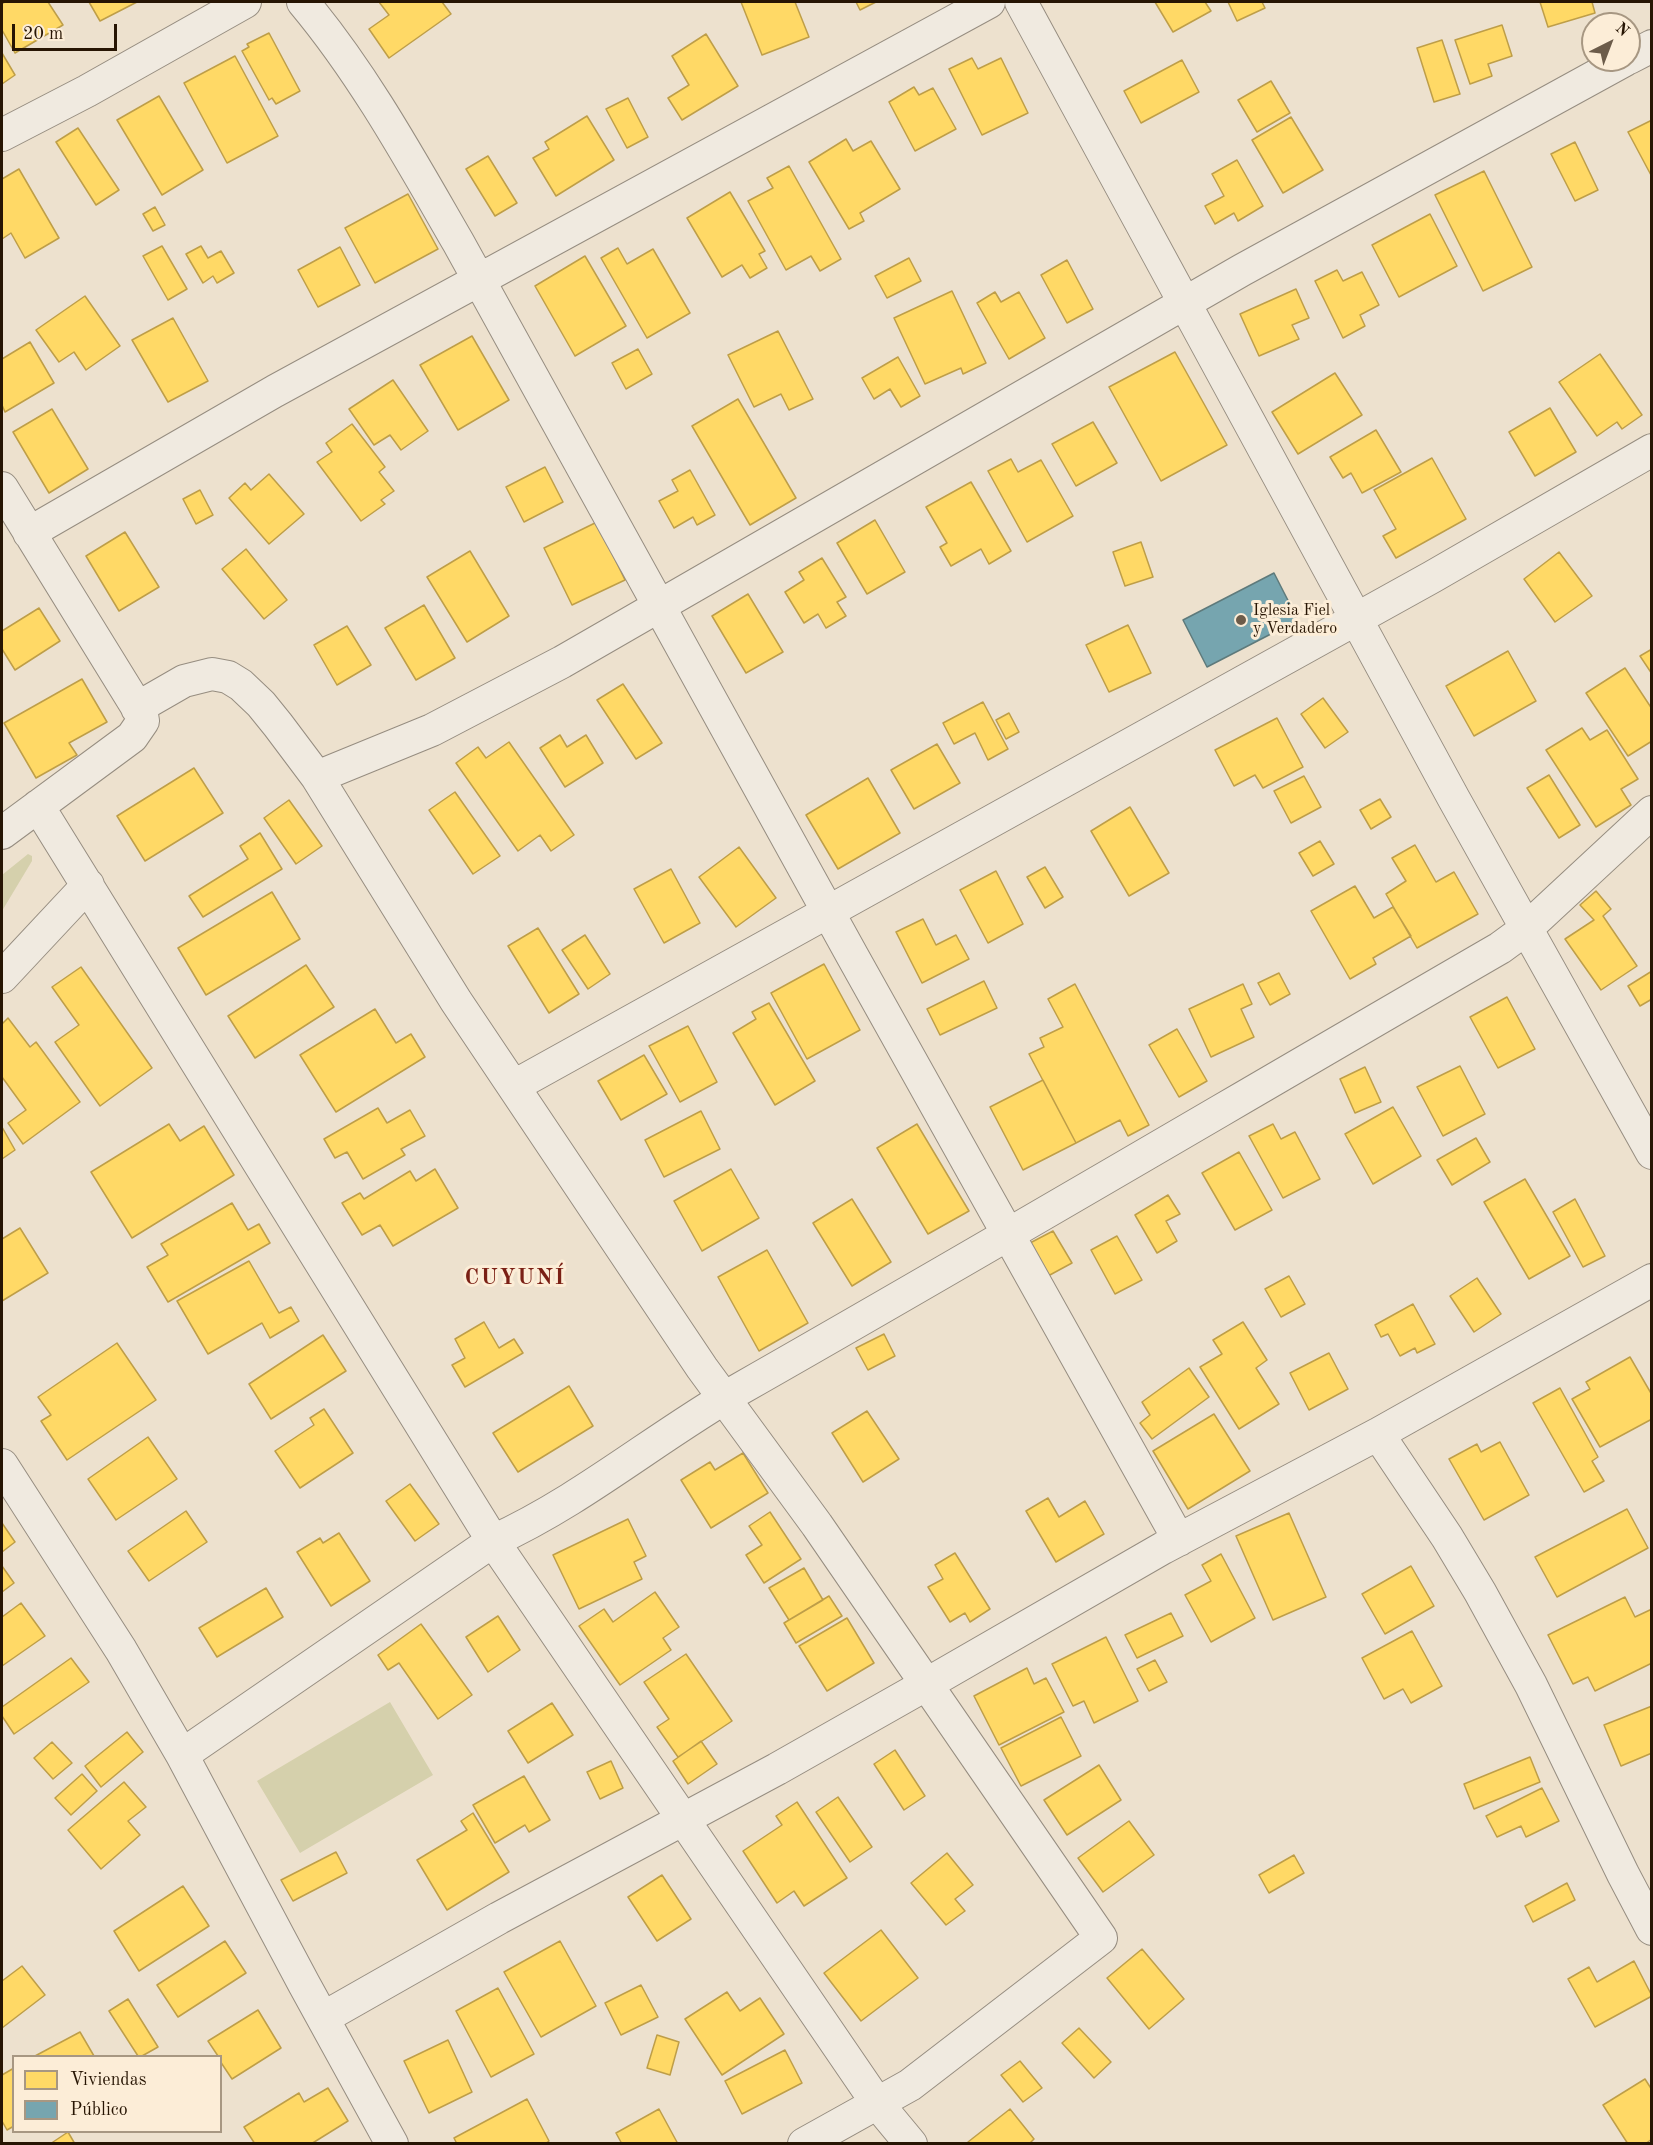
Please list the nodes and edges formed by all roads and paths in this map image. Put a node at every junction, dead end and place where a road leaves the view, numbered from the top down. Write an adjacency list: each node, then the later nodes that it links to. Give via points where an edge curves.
1 (244, 2): 6 (street)
2 (303, 2): 7 (street, via 352,65)
3 (989, 2): 7 (street)
4 (1021, 2): 8 (street)
5 (1603, 72): 8 (street)
6 (2, 135)
7 (479, 280): 11 (street, via 275,391); 12 (street)
8 (1185, 302): 12 (street); 13 (street)
9 (1652, 450): 13 (street)
10 (2, 488): 11 (street)
11 (29, 533): 14 (street)
12 (659, 606): 15 (street, via 432,730); 20 (street)
13 (1356, 618): 20 (street); 21 (street)
14 (137, 708): 15 (street, via 184,681 212,674 228,677 261,704); 16 (street, via 143,721 132,737)
15 (317, 777): 23 (street, via 456,1001)
16 (39, 806): 18 (street); 19 (street)
17 (1652, 812): 21 (street)
18 (2, 832)
19 (88, 885): 22 (street); 31 (street)
20 (828, 911): 23 (street); 25 (street)
21 (1526, 928): 24 (street); 25 (street, via 1500,948)
22 (2, 977)
23 (514, 1086): 27 (street)
24 (1652, 1153)
25 (1008, 1234): 27 (street); 30 (street)
26 (1652, 1280): 28 (street)
27 (725, 1398): 31 (street, via 570,1500); 32 (street)
28 (1378, 1434): 30 (street); 35 (street, via 1480,1592 1531,1685)
29 (2, 1465): 33 (street, via 121,1650)
30 (1179, 1539): 32 (street)
31 (493, 1541): 33 (street); 34 (street)
32 (927, 1684): 34 (street); 37 (street, via 1101,1938 909,2085)
33 (182, 1755): 36 (street)
34 (683, 1819): 36 (street); 37 (street)
35 (1652, 1929)
36 (323, 2018): 38 (street)
37 (877, 2103): 39 (street); 40 (street)
38 (392, 2144)
39 (804, 2144)
40 (911, 2144)

